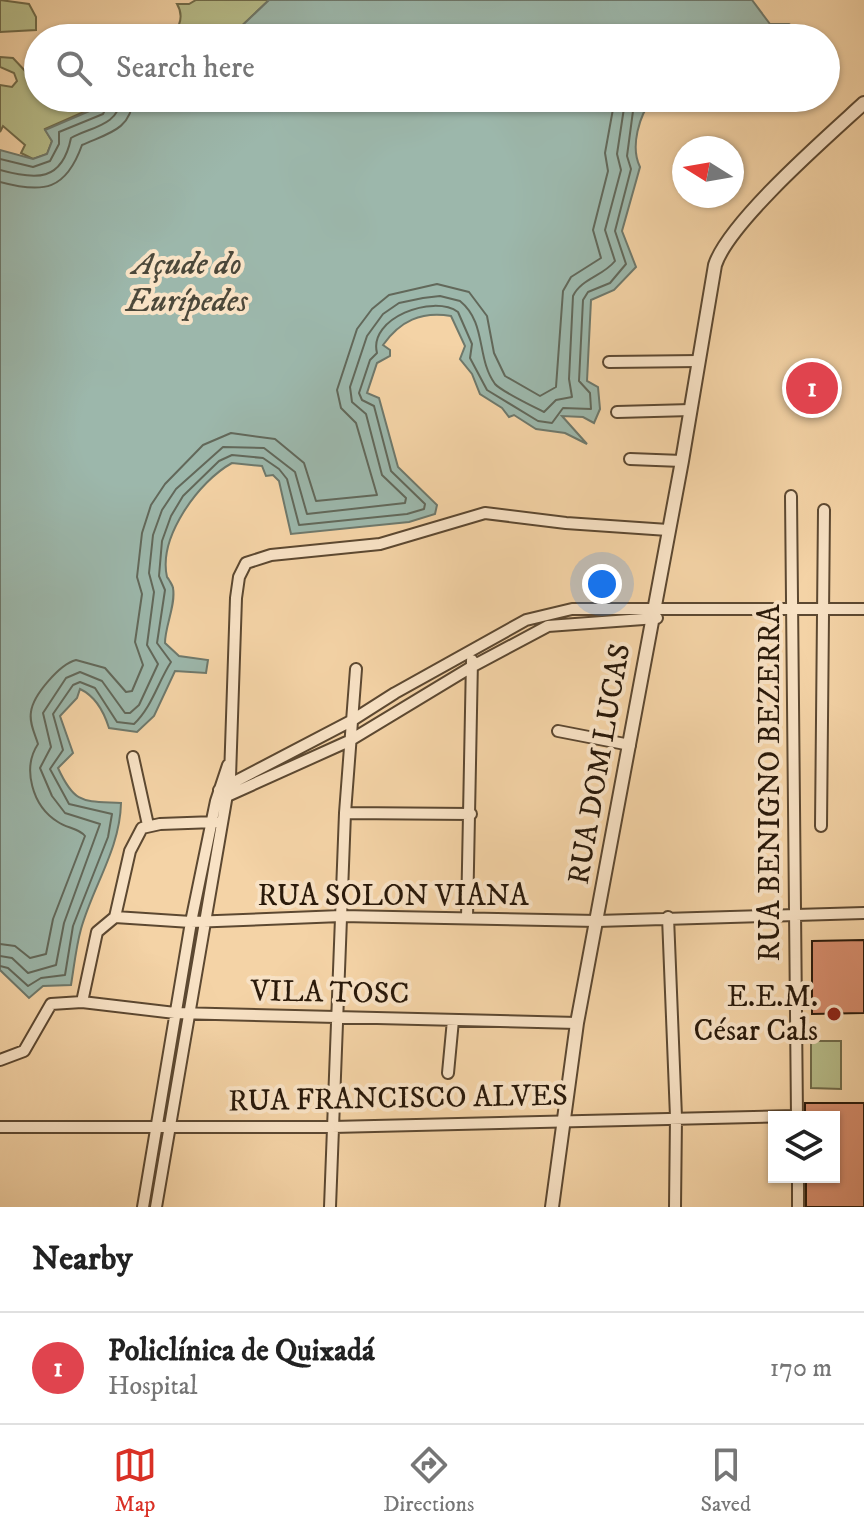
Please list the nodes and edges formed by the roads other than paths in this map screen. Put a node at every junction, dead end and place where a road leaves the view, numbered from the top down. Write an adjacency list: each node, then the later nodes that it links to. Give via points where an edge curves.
1 (864, 103): 2 (street, RUA DOM LUCAS, via 719,253)
2 (699, 361): 3 (street); 4 (street, RUA DOM LUCAS)
3 (609, 362)
4 (691, 410): 5 (street); 7 (street, RUA DOM LUCAS)
5 (617, 412)
6 (630, 459): 7 (street)
7 (682, 461): 10 (street, RUA DOM LUCAS)
8 (791, 496): 12 (street, RUA BENIGNO BEZERRA)
9 (824, 510): 13 (street)
10 (668, 530): 15 (street, RUA DOM LUCAS); 27 (street, via 485,513 380,544 254,558 239,577)
11 (864, 609): 13 (street)
12 (793, 610): 13 (street); 15 (street); 35 (street, RUA BENIGNO BEZERRA)
13 (822, 611): 33 (street)
14 (548, 613): 15 (street, via 572,609); 16 (street); 17 (street, via 526,620)
15 (653, 615): 16 (street); 25 (street, RUA DOM LUCAS)
16 (548, 626): 18 (street)
17 (470, 654): 18 (street); 20 (street)
18 (473, 666): 21 (street); 29 (street)
19 (356, 669): 22 (street)
20 (395, 693): 21 (street); 22 (street)
21 (402, 707): 24 (street)
22 (351, 721): 24 (street); 27 (street)
23 (558, 731): 25 (street)
24 (349, 741): 27 (street); 28 (street)
25 (630, 745): 41 (street, RUA DOM LUCAS)
26 (133, 757): 32 (street)
27 (223, 793): 30 (street); 31 (street)
28 (345, 813): 29 (street); 36 (street)
29 (471, 814): 39 (street)
30 (224, 819): 31 (street); 40 (street)
31 (212, 823): 32 (street); 42 (street)
32 (148, 825): 37 (street, via 133,841)
33 (821, 826)
34 (864, 913): 35 (street, RUA SOLON VIANA)
35 (795, 914): 38 (street, RUA SOLON VIANA); 51 (street, RUA BENIGNO BEZERRA)
36 (341, 916): 39 (street, RUA SOLON VIANA); 40 (street, RUA SOLON VIANA); 46 (street)
37 (115, 917): 42 (street, RUA SOLON VIANA); 43 (street, via 97,932)
38 (668, 917): 41 (street, RUA SOLON VIANA); 53 (street)
39 (467, 918): 41 (street, RUA SOLON VIANA)
40 (205, 921): 42 (street, RUA SOLON VIANA); 45 (street)
41 (597, 921): 48 (street, RUA DOM LUCAS)
42 (191, 922): 44 (street)
43 (82, 1002): 44 (street, VILA TOSC); 49 (street, via 51,1004 24,1051)
44 (175, 1013): 45 (street, VILA TOSC); 55 (street)
45 (189, 1014): 46 (street, VILA TOSC); 56 (street)
46 (336, 1018): 47 (street, VILA TOSC); 58 (street)
47 (453, 1020): 48 (street, VILA TOSC); 50 (street)
48 (577, 1023): 54 (street, RUA DOM LUCAS)
49 (0, 1060)
50 (448, 1073)
51 (797, 1111)
52 (768, 1116): 53 (street, RUA FRANCISCO ALVES)
53 (676, 1117): 54 (street, RUA FRANCISCO ALVES); 64 (street)
54 (564, 1121): 58 (street, RUA FRANCISCO ALVES); 63 (street, RUA DOM LUCAS)
55 (158, 1125): 56 (street, RUA FRANCISCO ALVES); 57 (street, RUA FRANCISCO ALVES); 60 (street)
56 (172, 1125): 58 (street, RUA FRANCISCO ALVES); 61 (street)
57 (0, 1127)
58 (333, 1127): 62 (street)
59 (798, 1183): 65 (street)
60 (143, 1207)
61 (156, 1207)
62 (330, 1207)
63 (552, 1207)
64 (675, 1207)
65 (798, 1207)

